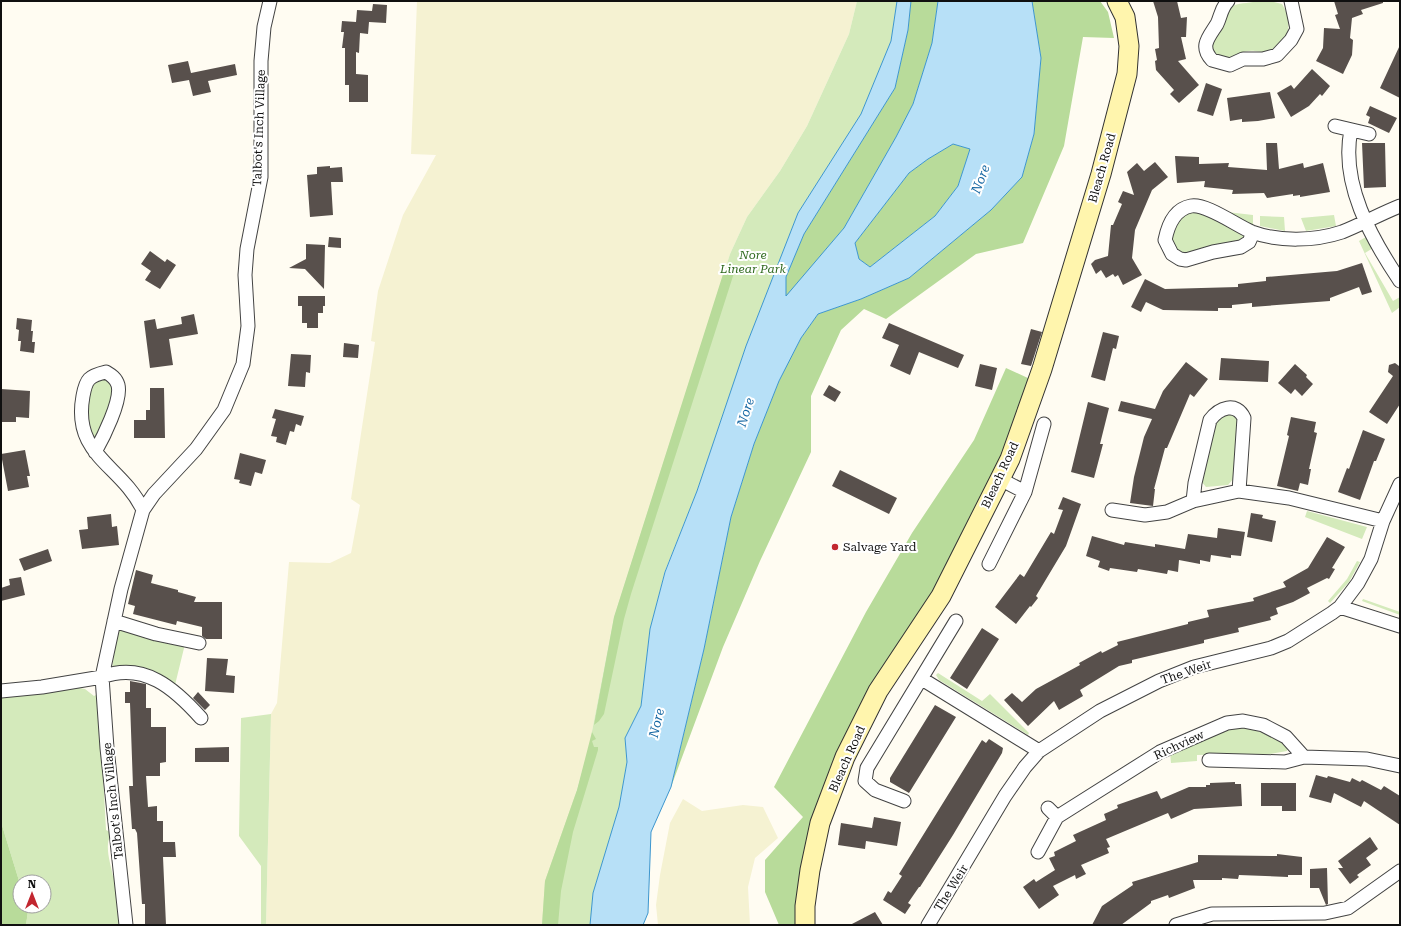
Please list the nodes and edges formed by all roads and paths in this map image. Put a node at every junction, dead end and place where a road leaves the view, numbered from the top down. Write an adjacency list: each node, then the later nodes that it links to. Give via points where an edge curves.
1 (270, 1): 19 (street, Talbot's Inch Village, via 264,27 261,61 261,177 247,249 245,275 248,326 243,364 224,410 196,449 154,494)
2 (1118, 1): 14 (street, Bleach Road, via 1125,17 1129,46 1127,74 1101,174 1042,369 1010,459)
3 (1228, 1): 4 (street, via 1222,7 1205,44 1212,60 1230,66 1243,59 1271,58 1283,50 1297,29)
4 (1291, 1)
5 (1335, 126): 6 (street)
6 (1351, 130): 7 (street); 9 (street, via 1348,155 1356,196)
7 (1369, 134)
8 (1400, 206): 9 (street)
9 (1365, 221): 10 (street, via 1342,232 1316,238); 11 (street)
10 (1253, 233): 10 (street, via 1206,208 1191,206 1174,216 1165,240 1172,254 1186,260 1241,247 1250,242)
11 (1400, 281)
12 (1044, 424): 17 (street)
13 (95, 452): 13 (street, via 86,440 81,418 82,402 85,383 93,375 106,372 114,377 118,386 116,403 107,431); 19 (street, via 136,495)
14 (1000, 479): 17 (street); 40 (street, Bleach Road, via 940,596 878,691 845,757 820,823 810,870)
15 (1400, 484): 21 (street, The Weir)
16 (1239, 491): 18 (street); 18 (street, via 1244,418 1241,411 1234,407 1224,408 1215,413 1210,420); 21 (street, via 1289,498)
17 (1025, 492): 22 (street)
18 (1193, 501): 20 (street, via 1167,512 1145,516)
19 (143, 510): 24 (street, Talbot's Inch Village)
20 (1112, 510)
21 (1384, 521): 23 (street, The Weir, via 1371,559 1358,583)
22 (989, 564)
23 (1340, 607): 26 (street); 32 (street, The Weir, via 1314,626 1271,648 1194,667 1159,681 1100,711)
24 (114, 621): 27 (street, via 156,634); 28 (street, Talbot's Inch Village)
25 (956, 621): 29 (street)
26 (1400, 626)
27 (199, 643)
28 (102, 677): 30 (street); 31 (street, via 126,672 145,675 174,690); 39 (street, Talbot's Inch Village)
29 (922, 679): 32 (street); 36 (street, via 867,768 865,781 875,790)
30 (1, 691)
31 (201, 718)
32 (1039, 751): 41 (street, The Weir, via 1005,796)
33 (1304, 757): 34 (street, via 1285,762); 35 (street, via 1368,759); 37 (street, Richview, via 1286,737 1263,725 1243,721 1227,723 1160,752 1052,812)
34 (1208, 760)
35 (1400, 766)
36 (904, 801)
37 (1038, 852)
38 (1400, 871): 42 (street, via 1348,908 1325,913 1212,914)
39 (126, 925)
40 (805, 925)
41 (928, 925)
42 (1176, 925)

